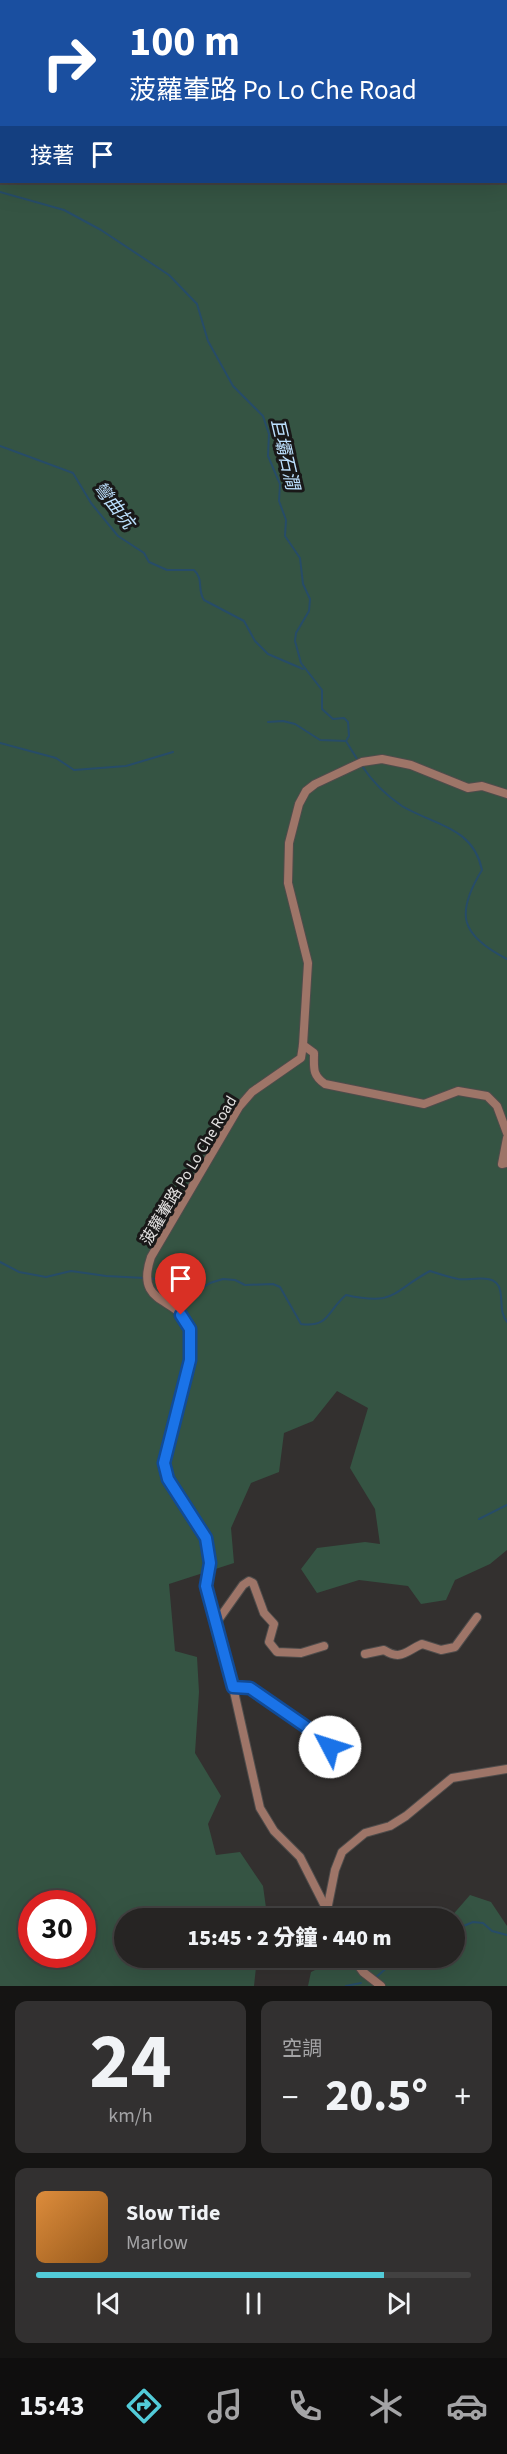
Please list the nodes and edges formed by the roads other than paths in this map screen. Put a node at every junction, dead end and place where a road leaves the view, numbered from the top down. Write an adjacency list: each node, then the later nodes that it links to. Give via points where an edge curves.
1 (507, 794): 2 (street, via 482,786 468,788 411,765 382,759 362,762 306,791 289,843 288,883 308,963)
2 (303, 1046): 3 (street, via 314,1053 314,1070 325,1084 424,1104 458,1091 487,1096 497,1106); 7 (street, 菠蘿輋路 Po Lo Che Road, via 297,1062 252,1092 239,1107 147,1268 147,1284 152,1294 181,1315 190,1329 190,1360 164,1463 168,1479 205,1534 210,1563 206,1586)
3 (507, 1133)
4 (507, 1138): 5 (street)
5 (504, 1164)
6 (477, 1617): 9 (street, via 455,1647 447,1650 422,1644 399,1655 392,1656 384,1650)
7 (216, 1623): 8 (street, via 249,1581 253,1582 264,1613 274,1623 269,1642 277,1652 301,1653); 10 (street, 菠蘿輋路 Po Lo Che Road)
8 (324, 1646)
9 (365, 1654)
10 (233, 1687): 11 (street, via 250,1688); 13 (street, 菠蘿輋路 Po Lo Che Road, via 260,1808 274,1831 300,1857)
11 (330, 1747)
12 (507, 1768): 14 (street, via 452,1778 406,1816 390,1826 365,1833 342,1852)
13 (326, 1908)
14 (327, 1908)
15 (360, 1968): 16 (street)
16 (381, 1986)

